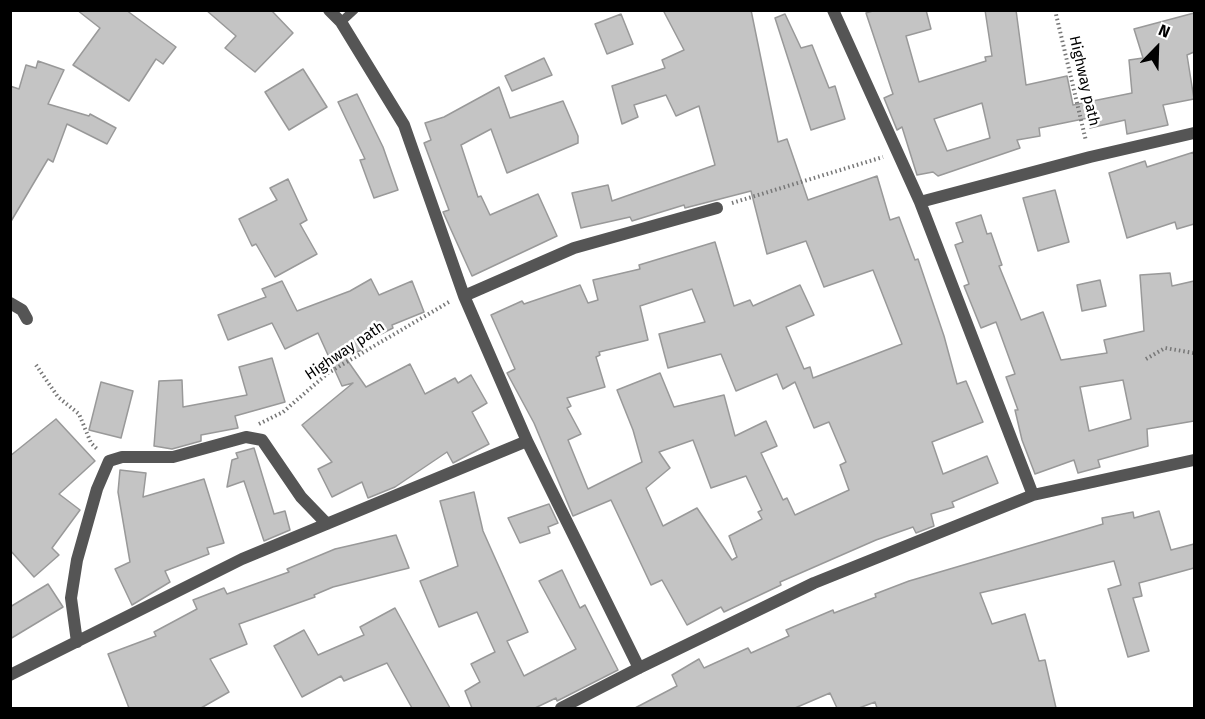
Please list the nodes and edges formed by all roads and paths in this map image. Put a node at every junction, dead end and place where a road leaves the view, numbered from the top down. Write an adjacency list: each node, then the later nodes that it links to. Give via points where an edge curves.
1 (329, 10): 5 (street)
2 (354, 10): 5 (lane)
3 (832, 10): 7 (street)
4 (1055, 10): 8 (path, Highway path)
5 (341, 22): 11 (street, via 404,125)
6 (1194, 133): 8 (street)
7 (896, 154): 9 (street); 10 (path)
8 (1090, 157): 9 (street)
9 (920, 202): 21 (street)
10 (717, 208): 11 (street, via 574,248)
11 (464, 296): 17 (path, Highway path, via 396,331 368,352 328,373 284,412 259,424); 18 (street)
12 (10, 303): 13 (street, via 22,310)
13 (27, 319)
14 (1194, 353): 15 (path, via 1165,348)
15 (1146, 359)
16 (36, 365): 20 (path, via 58,397 79,414 91,443)
17 (246, 436): 20 (street, via 173,457 122,456); 22 (street, via 262,440 301,498)
18 (527, 441): 22 (street); 24 (street)
19 (1194, 460): 21 (street)
20 (109, 461): 23 (street, via 77,560 71,598)
21 (1034, 495): 24 (street, via 814,583)
22 (327, 524): 23 (street, via 242,558)
23 (77, 642): 25 (street)
24 (639, 668): 26 (street)
25 (10, 675)
26 (561, 708)

